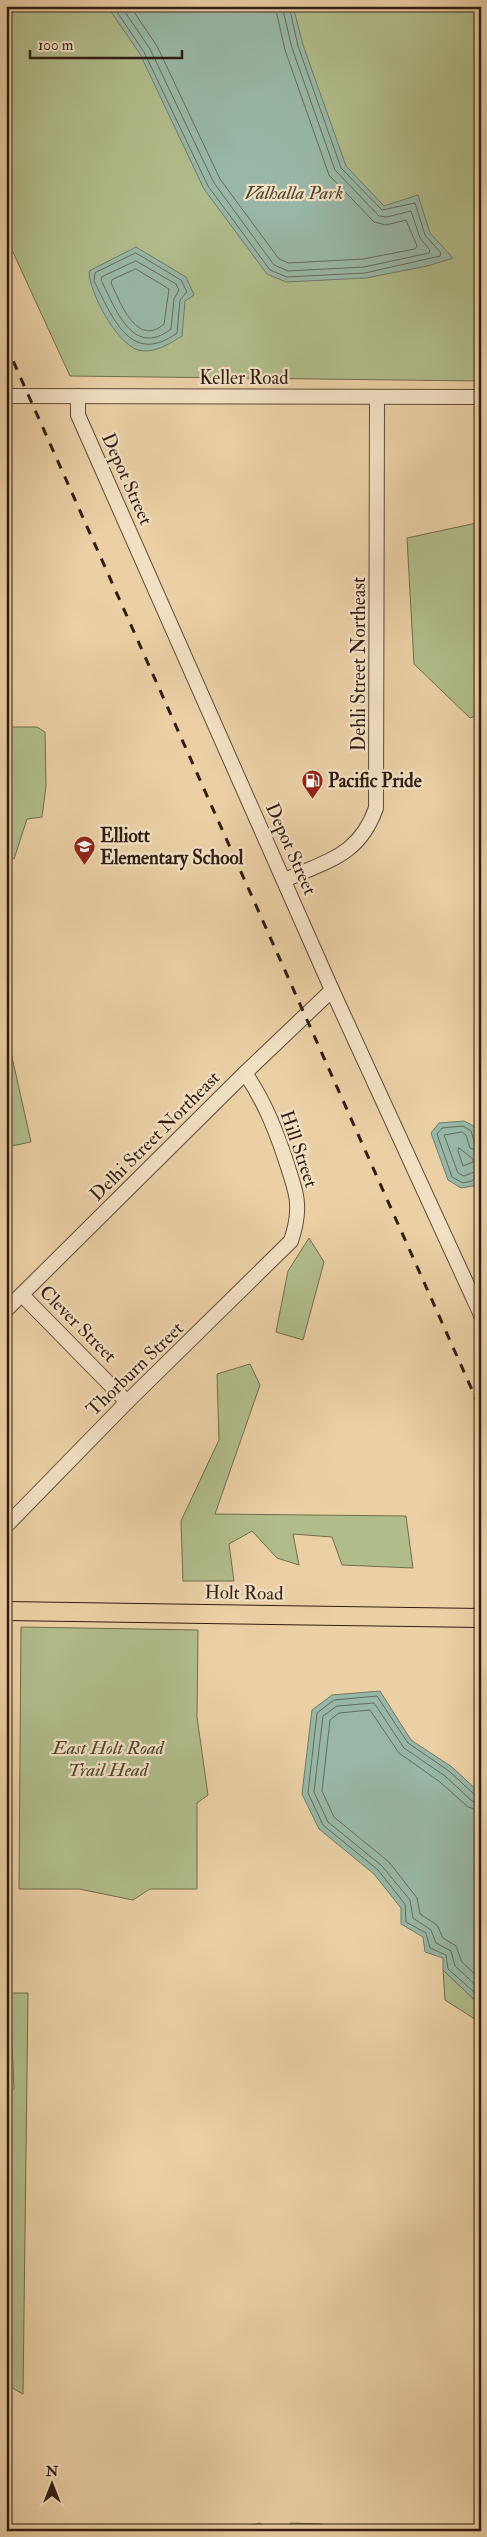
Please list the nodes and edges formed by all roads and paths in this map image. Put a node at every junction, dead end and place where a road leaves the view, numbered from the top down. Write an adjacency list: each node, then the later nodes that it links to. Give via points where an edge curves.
1 (6, 396): 2 (street, Keller Road)
2 (78, 396): 3 (street, Keller Road); 5 (street, Depot Street, via 78,415)
3 (377, 397): 4 (street, Keller Road); 5 (street, Dehli Street Northeast, via 376,808 357,843)
4 (481, 397)
5 (284, 880): 6 (street, Depot Street)
6 (332, 990): 7 (street, Delhi Street Northeast); 11 (street, Depot Street)
7 (245, 1073): 8 (street, Hill Street, via 271,1118 292,1181 298,1203); 9 (street, Delhi Street Northeast)
8 (291, 1241): 12 (street, Thorburn Street)
9 (22, 1294): 10 (street, Delhi Street Northeast); 12 (street, Clever Street)
10 (6, 1310)
11 (481, 1314)
12 (127, 1402): 13 (street, Thorburn Street)
13 (6, 1526)
14 (6, 1611): 15 (main road, Holt Road)
15 (481, 1618)

